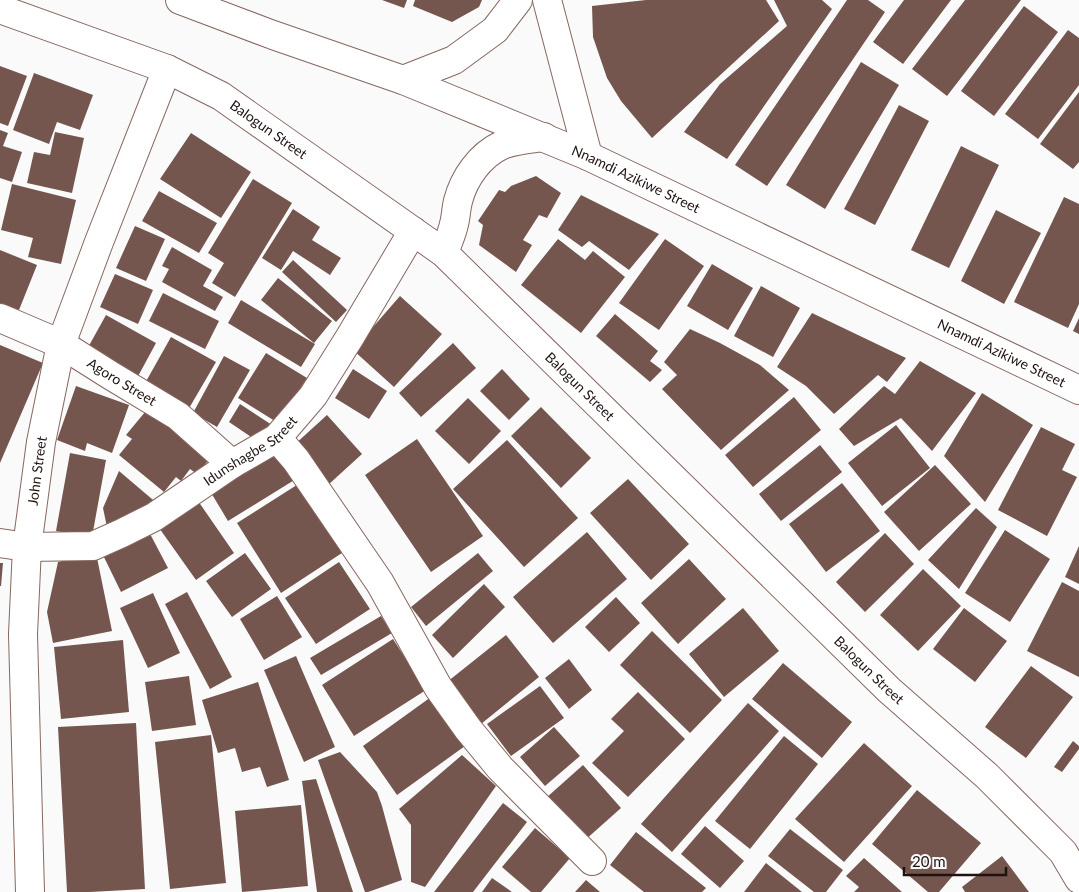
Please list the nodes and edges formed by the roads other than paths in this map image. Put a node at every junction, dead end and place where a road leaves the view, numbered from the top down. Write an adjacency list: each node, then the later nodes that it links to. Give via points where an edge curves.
1 (180, 0): 6 (main road, Nnamdi Azikiwe Street)
2 (518, 0): 6 (main road, via 494,30 454,60)
3 (547, 0): 8 (main road)
4 (0, 9): 5 (main road, Balogun Street)
5 (166, 68): 9 (main road, Balogun Street, via 221,96); 12 (main road, John Street)
6 (404, 80): 7 (main road, Nnamdi Azikiwe Street)
7 (544, 137): 8 (main road, Nnamdi Azikiwe Street); 10 (main road, via 503,145 488,153 475,166 458,201)
8 (588, 156): 13 (main road, Nnamdi Azikiwe Street)
9 (413, 231): 10 (main road, Balogun Street); 14 (main road, Idunshagbe Street, via 312,396)
10 (444, 253): 19 (main road, Balogun Street, via 876,677 987,776 1063,852)
11 (0, 318): 12 (main road, Agoro Street)
12 (61, 344): 15 (main road, Agoro Street, via 178,416); 17 (main road, John Street, via 41,442)
13 (1079, 390)
14 (277, 438): 15 (main road, Idunshagbe Street); 18 (main road, via 296,460 380,583 438,687 468,729 500,768)
15 (232, 464): 17 (main road, Idunshagbe Street, via 154,517 92,546)
16 (0, 543): 17 (main road, Idunshagbe Street)
17 (27, 547): 20 (main road, John Street, via 24,634)
18 (592, 861)
19 (1079, 879)
20 (30, 892)

